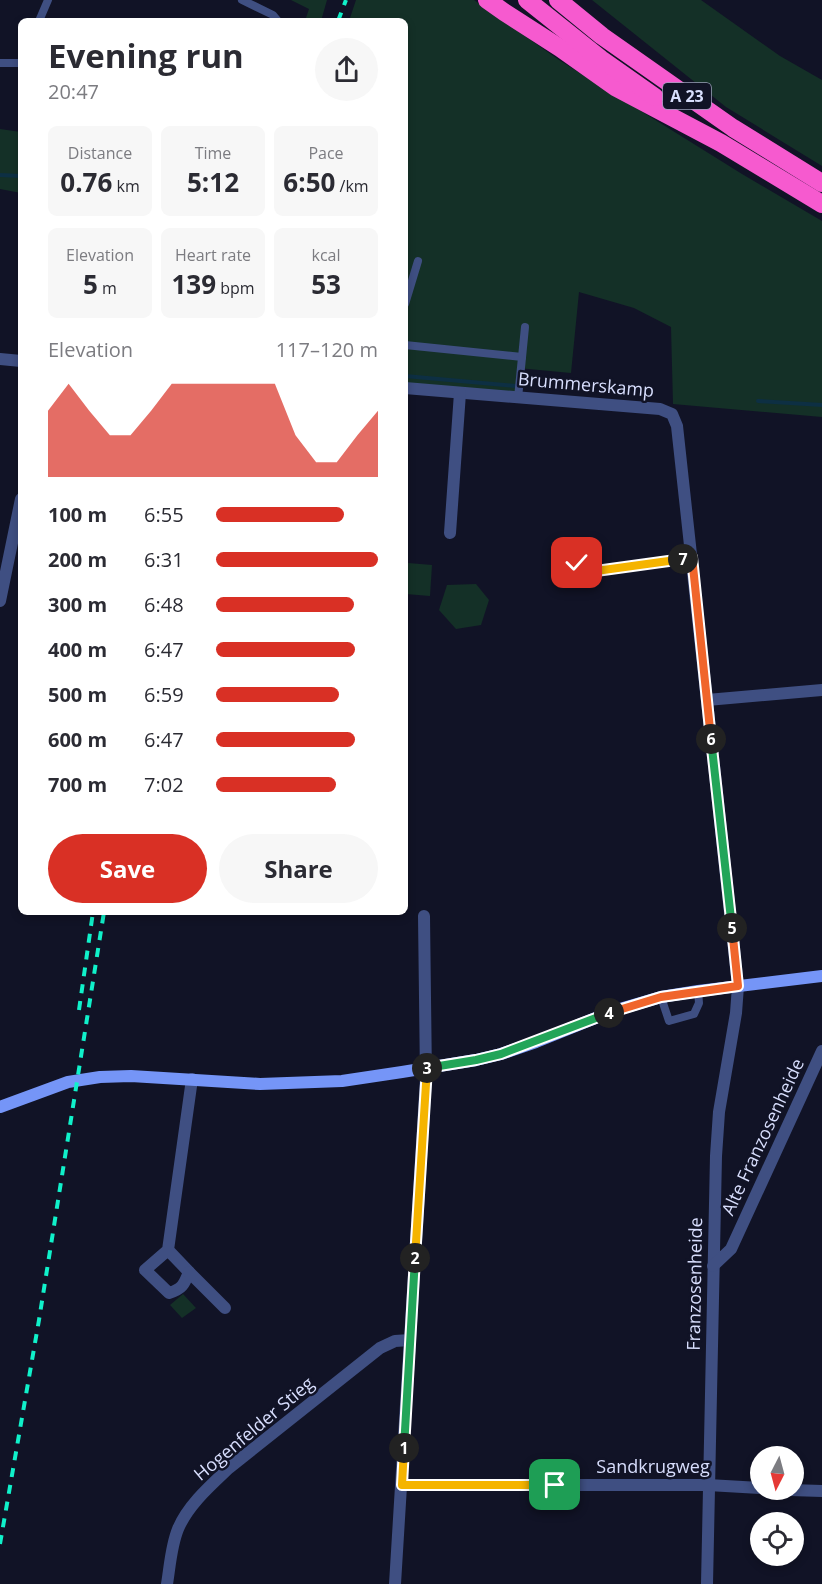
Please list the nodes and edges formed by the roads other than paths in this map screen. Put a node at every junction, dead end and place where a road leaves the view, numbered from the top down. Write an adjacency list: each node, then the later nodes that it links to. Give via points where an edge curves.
1 (48, 0): 6 (lane)
2 (242, 0): 7 (lane)
3 (488, 0): 10 (highway, via 615,87)
4 (527, 0): 10 (highway, A 23, via 601,59)
5 (558, 0): 11 (highway, A 23, via 602,36 733,128)
6 (40, 18)
7 (277, 18)
8 (0, 63): 9 (lane)
9 (18, 63)
10 (721, 143): 12 (highway, A 23)
11 (822, 183)
12 (822, 204)
13 (418, 261): 14 (lane)
14 (408, 294)
15 (525, 327): 17 (lane)
16 (408, 345): 17 (lane)
17 (522, 357): 22 (lane)
18 (0, 359): 19 (street)
19 (18, 361)
20 (408, 388): 21 (street, Brummerskamp)
21 (460, 393): 22 (street, Brummerskamp); 24 (street)
22 (518, 398): 25 (street, Brummerskamp, via 672,414 677,426)
23 (18, 514): 27 (street)
24 (450, 533)
25 (692, 557): 26 (lane, via 596,571); 29 (street, Brummerskamp)
26 (577, 563)
27 (0, 601)
28 (822, 690): 29 (street)
29 (707, 700): 32 (street, Brummerskamp)
30 (424, 916): 36 (street)
31 (822, 976): 32 (street)
32 (738, 986): 33 (street); 40 (street, Franzosenheide, via 719,1112)
33 (698, 991): 34 (street); 34 (lane, via 699,1003 694,1014 669,1021)
34 (661, 997): 36 (street, via 501,1054)
35 (822, 1051): 40 (street, Alte Franzosenheide, via 731,1249)
36 (426, 1068): 37 (street, via 342,1081 257,1084); 43 (street)
37 (192, 1080): 38 (street, via 89,1078); 39 (street)
38 (0, 1107)
39 (168, 1250): 41 (street); 41 (street, via 145,1270 169,1293 179,1290)
40 (713, 1266): 45 (street, Franzosenheide)
41 (189, 1272): 42 (street)
42 (225, 1308)
43 (410, 1340): 44 (street); 49 (street, Hogenfelder Stieg, via 380,1348 213,1483 180,1526)
44 (402, 1485): 45 (street, Sandkrugweg); 50 (street)
45 (708, 1485): 46 (street, Sandkrugweg); 51 (street, Franzosenheide)
46 (750, 1487)
47 (804, 1490): 48 (street)
48 (822, 1491)
49 (167, 1584)
50 (395, 1584)
51 (706, 1584)

